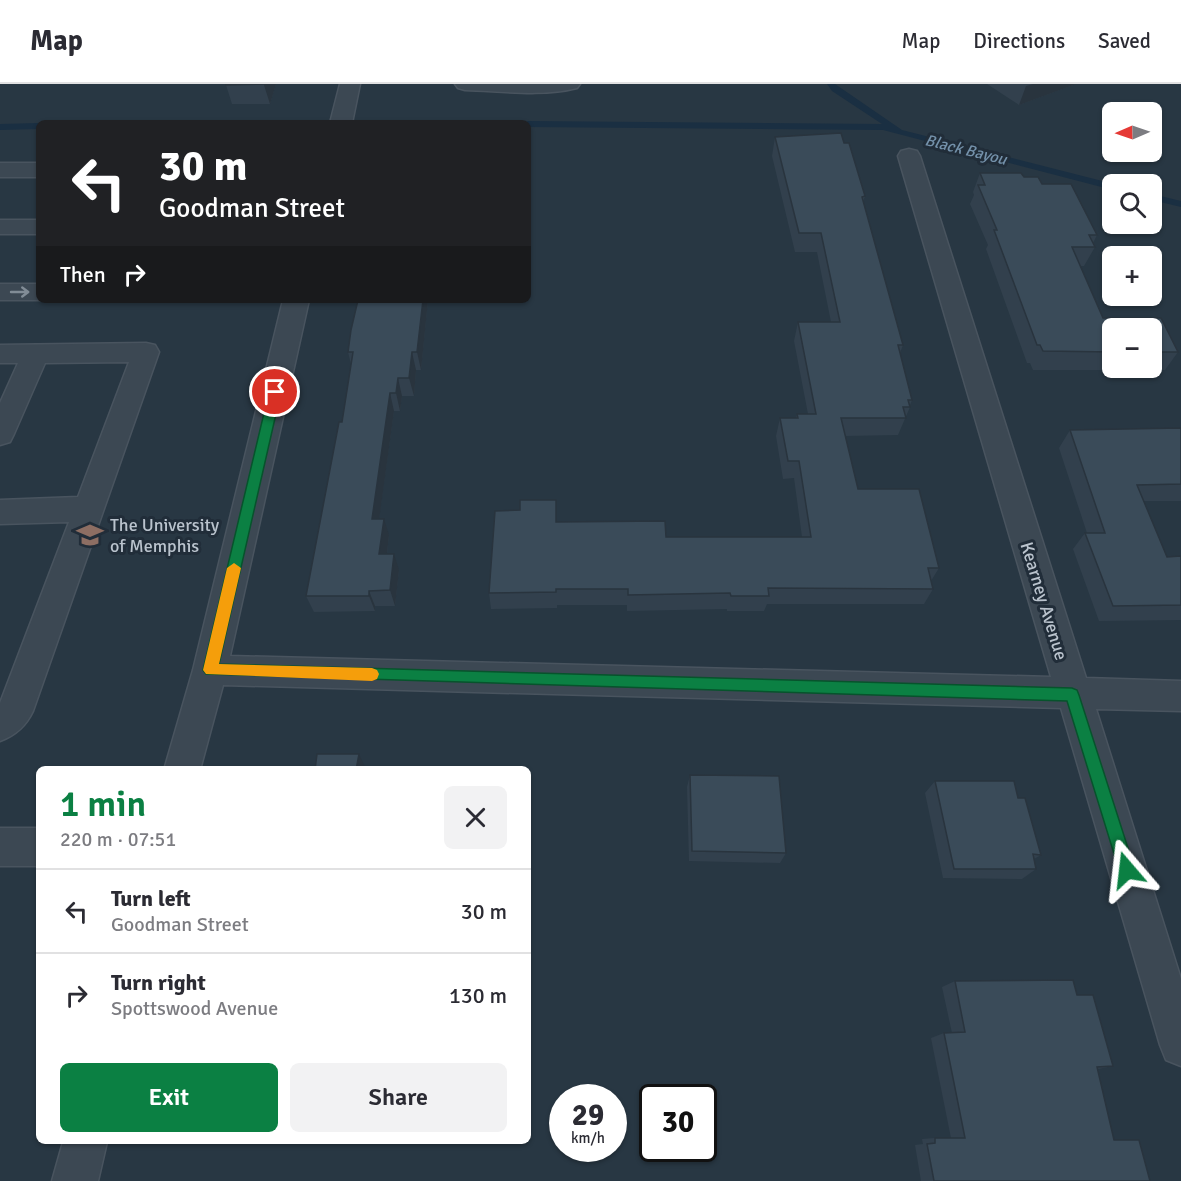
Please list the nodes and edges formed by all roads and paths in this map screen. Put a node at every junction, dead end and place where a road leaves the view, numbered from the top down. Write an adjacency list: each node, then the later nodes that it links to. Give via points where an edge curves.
1 (350, 84): 4 (street)
2 (465, 84): 3 (street)
3 (570, 84)
4 (342, 120)
5 (909, 156): 19 (street, Kearney Avenue)
6 (0, 170): 7 (street)
7 (36, 170)
8 (0, 227): 9 (street)
9 (36, 227)
10 (0, 292): 11 (street, one-way to 11)
11 (36, 292)
12 (295, 303): 18 (street)
13 (36, 353): 14 (street); 15 (street); 16 (street, via 146,352)
14 (0, 354)
15 (0, 434)
16 (89, 509): 17 (street); 21 (street, via 16,711)
17 (0, 512)
18 (210, 670): 19 (street); 22 (street)
19 (1072, 695): 20 (street); 25 (street, Kearney Avenue)
20 (1181, 696)
21 (0, 725)
22 (183, 766)
23 (0, 847): 24 (street)
24 (36, 847)
25 (1181, 1045)
26 (84, 1144): 27 (street)
27 (75, 1181)

